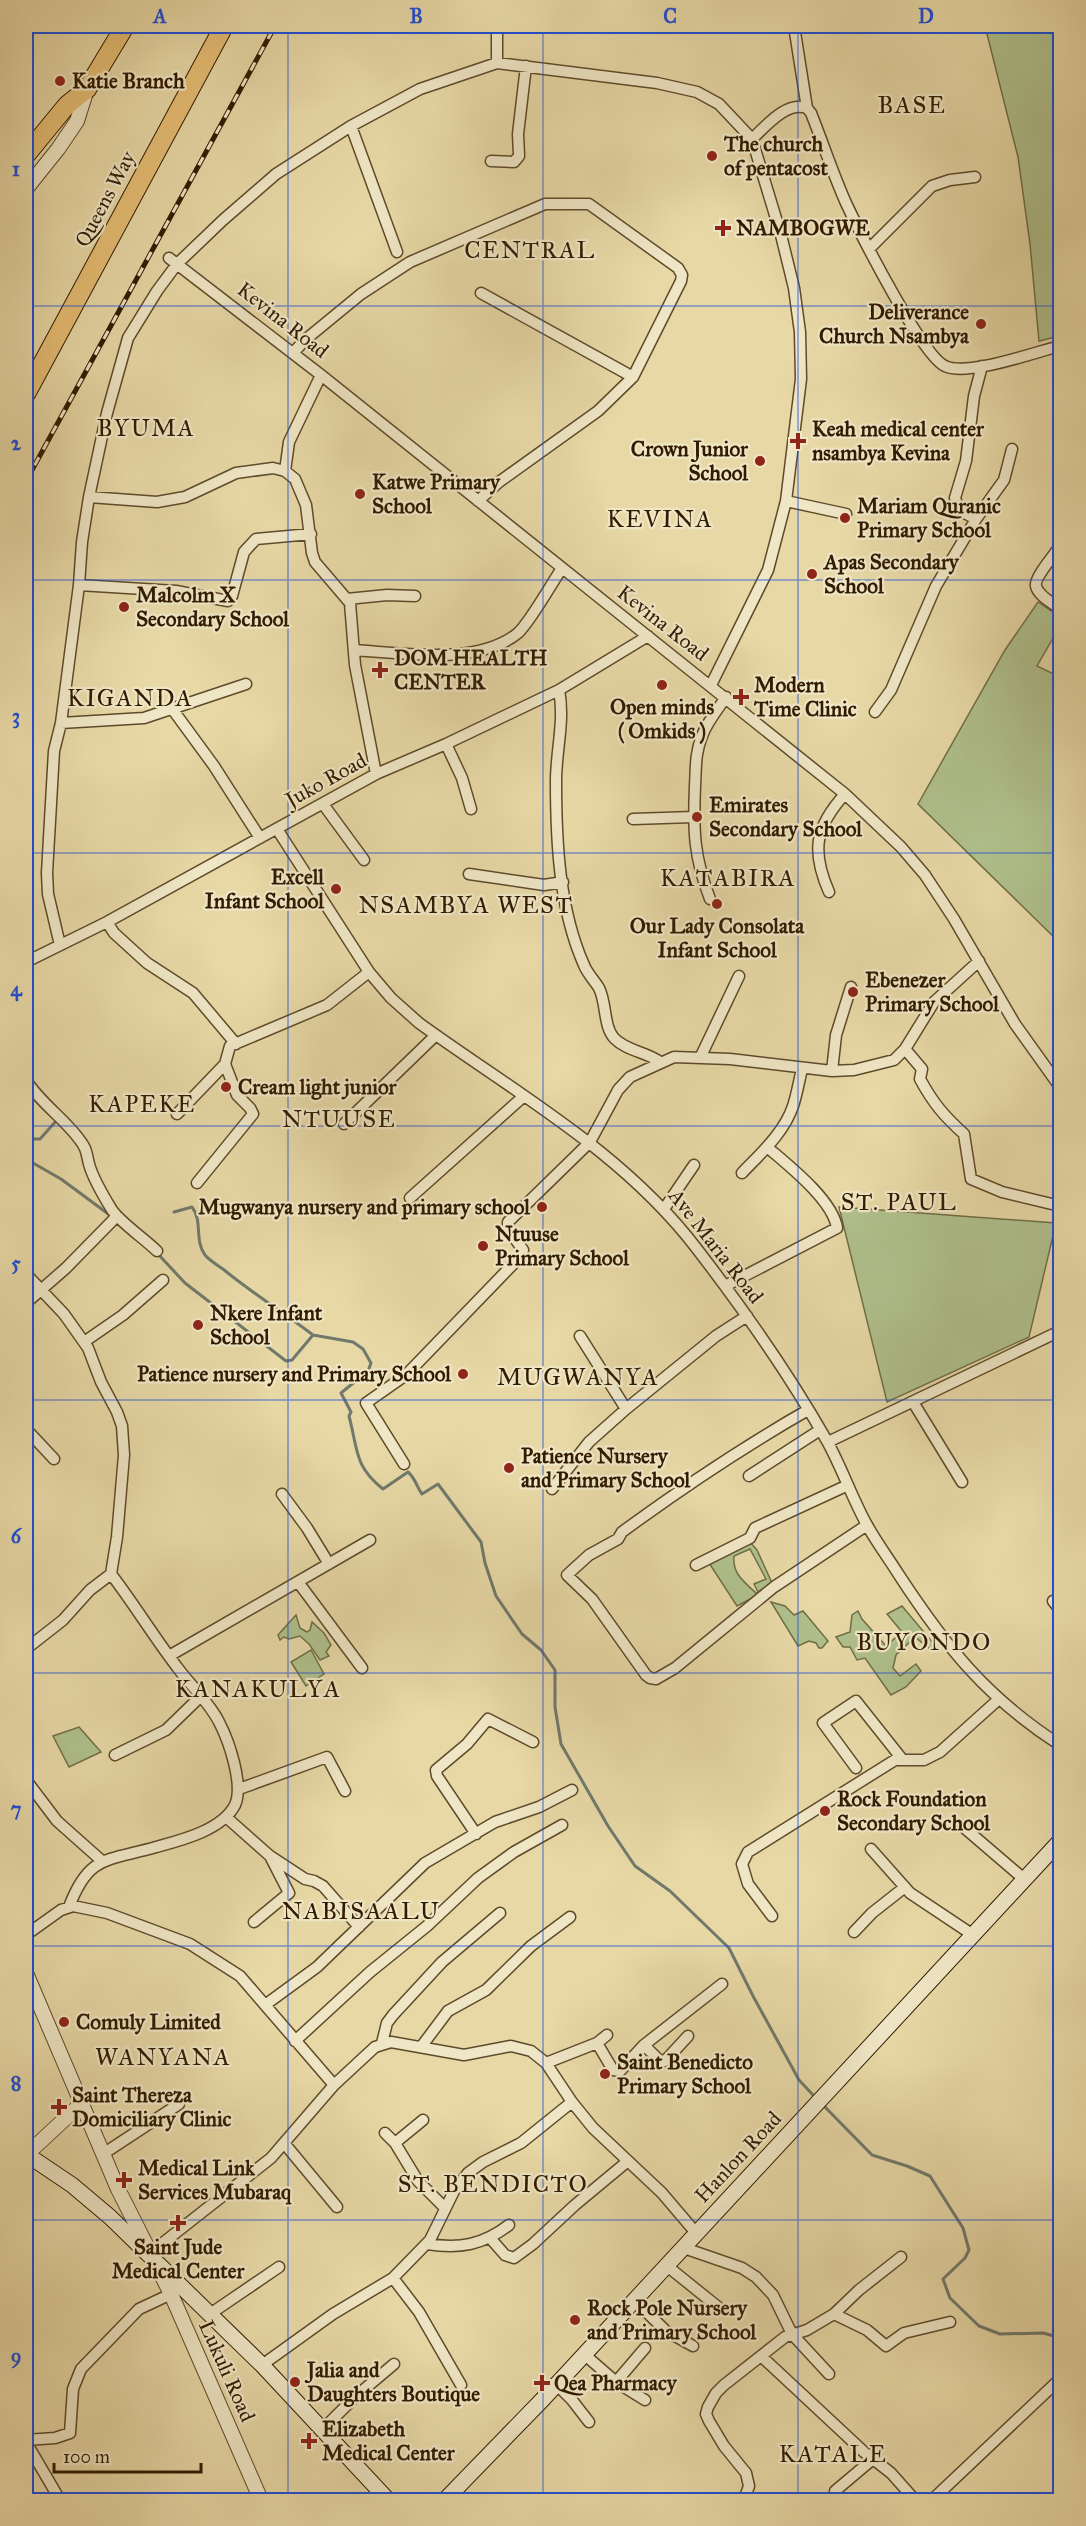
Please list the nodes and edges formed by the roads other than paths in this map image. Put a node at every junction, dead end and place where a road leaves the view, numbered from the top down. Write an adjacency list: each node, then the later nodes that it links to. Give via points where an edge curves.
1 (125, 26): 8 (highway)
2 (224, 26): 24 (highway, Queens Way)
3 (497, 26): 5 (street)
4 (794, 26): 7 (street)
5 (497, 63): 6 (street); 9 (street, via 420,89)
6 (526, 66): 10 (street, via 697,92 720,104); 12 (street, via 519,156 514,162)
7 (807, 108): 10 (street, via 792,108); 15 (street, via 846,202)
8 (73, 109): 11 (highway); 14 (street, via 58,149)
9 (351, 126): 16 (street); 17 (street, via 276,174)
10 (752, 139): 29 (street, via 781,235 800,332 801,379)
11 (27, 150)
12 (491, 161)
13 (975, 177): 15 (street, via 932,186)
14 (26, 189)
15 (870, 248): 21 (street, via 896,299 935,359 956,369)
16 (396, 252)
17 (173, 261): 20 (street, Kevina Road); 27 (street, via 128,338)
18 (481, 293): 23 (street)
19 (1060, 346): 21 (street)
20 (293, 353): 22 (street, Kevina Road); 23 (street, via 361,294 410,262 545,204 589,204 678,268 682,275)
21 (982, 366): 31 (street, via 966,461 955,498 959,510)
22 (321, 375): 26 (street, via 289,442); 28 (street, Kevina Road)
23 (633, 377): 28 (street, via 598,411)
24 (26, 394)
25 (1012, 449): 31 (street, via 1004,480)
26 (285, 471): 27 (street, via 273,468 236,473 195,494 157,502); 32 (street, via 302,490)
27 (88, 497): 35 (street)
28 (478, 501): 34 (street, Kevina Road)
29 (786, 501): 30 (street); 42 (street, via 768,570)
30 (846, 514)
31 (976, 519): 46 (street, via 936,586 891,690)
32 (311, 534): 35 (street, via 255,539 244,552 228,601 176,591); 37 (street, via 315,562)
33 (1060, 546): 38 (street, via 1036,586)
34 (562, 568): 39 (street, Kevina Road); 40 (street, via 522,629 493,648 423,654)
35 (79, 585): 47 (street)
36 (415, 596): 37 (street)
37 (347, 599): 40 (street)
38 (1060, 609)
39 (648, 636): 42 (street, Kevina Road); 43 (street, Juko Road)
40 (354, 650): 49 (street)
41 (246, 684): 45 (street)
42 (711, 685): 44 (street, Kevina Road)
43 (559, 690): 48 (street, Juko Road); 59 (street, via 562,718 556,780)
44 (726, 697): 50 (street, Kevina Road); 53 (street, via 702,733 695,755)
45 (173, 710): 47 (street, via 126,720); 56 (street)
46 (875, 712)
47 (61, 723): 63 (street, via 54,751 47,873)
48 (446, 744): 49 (street, Juko Road); 52 (street)
49 (376, 774): 51 (street, Juko Road)
50 (845, 794): 60 (street, via 821,826 821,874); 64 (street, Kevina Road, via 901,847 925,876)
51 (323, 804): 55 (street, Juko Road); 57 (street)
52 (471, 808)
53 (693, 817): 54 (street); 61 (street, via 697,862)
54 (633, 819)
55 (277, 829): 56 (street, Juko Road); 66 (street, Ave Maria Road)
56 (260, 838): 62 (street, Juko Road)
57 (364, 860)
58 (469, 874): 59 (street, via 544,885)
59 (563, 882): 73 (street, via 578,952 599,989 608,1028 621,1044 650,1054)
60 (829, 892)
61 (710, 899)
62 (107, 922): 63 (street, Juko Road); 70 (street, via 147,963 193,993)
63 (60, 945): 65 (street, Juko Road)
64 (978, 961): 71 (street, via 934,1002); 78 (street, Kevina Road, via 1015,1024)
65 (26, 962)
66 (369, 972): 69 (street, Ave Maria Road, via 399,1006); 70 (street, via 327,1005)
67 (739, 976): 72 (street)
68 (851, 987): 76 (street, via 836,1035)
69 (436, 1035): 79 (street, Ave Maria Road); 81 (street)
70 (236, 1044): 74 (street, via 229,1048)
71 (904, 1049): 76 (street, via 894,1060); 88 (street, via 922,1069 920,1079 930,1099 964,1134 971,1179 1002,1192)
72 (700, 1058): 73 (street, via 674,1057); 75 (street)
73 (660, 1062): 82 (street, via 626,1080)
74 (225, 1064): 80 (street); 86 (street, via 237,1095 253,1114)
75 (802, 1069): 76 (street); 83 (street, via 791,1111)
76 (832, 1071)
77 (26, 1080): 90 (street, via 83,1144 97,1182)
78 (1060, 1087)
79 (524, 1096): 82 (street, Ave Maria Road); 87 (street)
80 (177, 1114)
81 (344, 1124)
82 (590, 1142): 89 (street, Ave Maria Road); 108 (street, via 508,1222 508,1229 523,1250 520,1257 405,1376 366,1403)
83 (767, 1147): 85 (street); 94 (street, via 815,1191 837,1228)
84 (694, 1165): 89 (street)
85 (742, 1173)
86 (198, 1183)
87 (410, 1198)
88 (1060, 1206)
89 (664, 1209): 94 (street, Ave Maria Road)
90 (117, 1216): 91 (street); 95 (street)
91 (157, 1251)
92 (26, 1274): 95 (street)
93 (163, 1280): 100 (street)
94 (725, 1286): 97 (street, Ave Maria Road)
95 (41, 1289): 96 (street); 100 (street)
96 (26, 1303)
97 (747, 1316): 102 (street, via 716,1336); 103 (street, Ave Maria Road)
98 (1060, 1331): 101 (street)
99 (580, 1336): 102 (street)
100 (84, 1342): 118 (street, via 122,1426 124,1455)
101 (913, 1402): 106 (street); 110 (street)
102 (626, 1409): 112 (street, via 589,1442)
103 (808, 1410): 105 (street, Ave Maria Road); 114 (street, via 682,1488 567,1575 592,1599 646,1675 656,1679 675,1668 774,1587)
104 (26, 1429): 107 (street)
105 (820, 1431): 106 (street, Ave Maria Road); 109 (street)
106 (828, 1442): 111 (street, Ave Maria Road)
107 (54, 1459)
108 (404, 1464)
109 (749, 1476)
110 (962, 1482)
111 (848, 1485): 114 (street, Ave Maria Road); 117 (street, via 755,1528 748,1539)
112 (552, 1489)
113 (282, 1494): 116 (street)
114 (867, 1525): 124 (street, Ave Maria Road, via 931,1624 964,1665)
115 (370, 1540): 116 (street)
116 (328, 1564): 119 (street)
117 (696, 1565)
118 (111, 1574): 120 (street); 121 (street)
119 (298, 1582): 121 (street); 122 (street)
120 (26, 1649)
121 (169, 1656): 123 (street)
122 (362, 1668)
123 (200, 1697): 127 (street, via 166,1730); 131 (street, via 221,1726)
124 (999, 1699): 126 (street, Ave Maria Road); 128 (street, via 940,1752 924,1760)
125 (533, 1742): 137 (street, via 488,1719 467,1744 436,1770)
126 (1060, 1745)
127 (116, 1755)
128 (902, 1759): 129 (street, via 856,1701 823,1723); 146 (street, via 748,1852 742,1864 748,1884)
129 (856, 1768)
130 (26, 1780): 141 (street, via 57,1821)
131 (239, 1789): 133 (street, via 327,1757); 134 (street, via 236,1803)
132 (572, 1790): 137 (street)
133 (345, 1791)
134 (226, 1817): 140 (street); 141 (street, via 174,1842)
135 (562, 1825): 158 (street, via 478,1878)
136 (960, 1825): 142 (street)
137 (476, 1834): 149 (street, via 425,1863)
138 (1060, 1841): 142 (main road, Hanlon Road)
139 (871, 1850): 143 (street)
140 (270, 1856): 148 (street, via 289,1893); 149 (street, via 304,1879 323,1886)
141 (102, 1861): 144 (street, via 81,1880)
142 (1024, 1879): 152 (main road, Hanlon Road)
143 (905, 1887): 150 (street); 152 (street)
144 (69, 1907): 151 (street); 155 (street, via 115,1916 190,1944 240,1976)
145 (500, 1913): 159 (street, via 442,1962 393,2015)
146 (772, 1916)
147 (570, 1917): 162 (street, via 531,1946 486,1990 448,2011)
148 (254, 1922)
149 (359, 1927): 155 (street, via 304,1978)
150 (854, 1932)
151 (26, 1935)
152 (973, 1935): 178 (main road, Hanlon Road)
153 (26, 1973): 166 (street, Lukuli Road)
154 (722, 1984): 161 (street)
155 (265, 2005): 158 (street)
156 (608, 2035): 160 (street)
157 (688, 2036): 161 (street, via 665,2061)
158 (295, 2041): 164 (street)
159 (382, 2043): 162 (street); 164 (street)
160 (597, 2043): 161 (street, via 617,2072); 163 (street)
161 (644, 2045)
162 (421, 2047): 163 (street, via 464,2055 518,2046 531,2050)
163 (546, 2063): 165 (street)
164 (333, 2085): 170 (street)
165 (572, 2102): 174 (street); 176 (street, via 521,2143 468,2173)
166 (81, 2104): 172 (street); 173 (street, Lukuli Road)
167 (179, 2104): 173 (street)
168 (423, 2120): 171 (street)
169 (385, 2133): 171 (street)
170 (284, 2143): 175 (street); 182 (street, via 271,2158)
171 (395, 2143): 176 (street, via 418,2181)
172 (26, 2154): 182 (main road, via 97,2205)
173 (103, 2154): 182 (street, Lukuli Road)
174 (628, 2161): 178 (street); 179 (street, via 514,2258)
175 (337, 2207)
176 (445, 2208): 180 (street)
177 (509, 2225): 179 (street)
178 (696, 2233): 181 (main road, Hanlon Road)
179 (491, 2239): 180 (street, via 451,2246)
180 (427, 2244): 186 (street)
181 (684, 2248): 184 (main road, Hanlon Road); 193 (street, via 742,2268 756,2277 773,2295)
182 (151, 2256): 187 (street, Lukuli Road); 190 (main road)
183 (901, 2257): 191 (street)
184 (667, 2266): 188 (main road, Hanlon Road); 189 (street)
185 (279, 2267): 190 (street)
186 (393, 2278): 199 (street, via 333,2314); 204 (street)
187 (171, 2294): 208 (street, via 139,2309 81,2369 73,2389 70,2433); 212 (street, Lukuli Road)
188 (635, 2301): 194 (street, via 666,2331); 196 (main road, Hanlon Road)
189 (717, 2307)
190 (210, 2314): 199 (main road)
191 (834, 2314): 192 (street, via 867,2330 886,2346 904,2333); 193 (street)
192 (950, 2322)
193 (792, 2334): 197 (street); 200 (street)
194 (693, 2346)
195 (645, 2348): 202 (street)
196 (585, 2355): 202 (street); 203 (main road, Hanlon Road)
197 (761, 2356): 209 (street); 215 (street, via 716,2393 706,2414 724,2446 746,2473 749,2486)
198 (394, 2364): 207 (street)
199 (262, 2365): 207 (main road)
200 (829, 2374)
201 (1060, 2379): 217 (street)
202 (616, 2382): 205 (street)
203 (556, 2384): 206 (street); 214 (main road, Hanlon Road)
204 (461, 2385)
205 (645, 2400)
206 (589, 2422)
207 (322, 2430): 213 (main road)
208 (26, 2441): 211 (street)
209 (873, 2459): 210 (street); 216 (street, via 901,2482)
210 (835, 2491)
211 (60, 2500)
212 (261, 2500)
213 (388, 2500)
214 (445, 2500)
215 (744, 2500)
216 (915, 2500)
217 (932, 2500)

